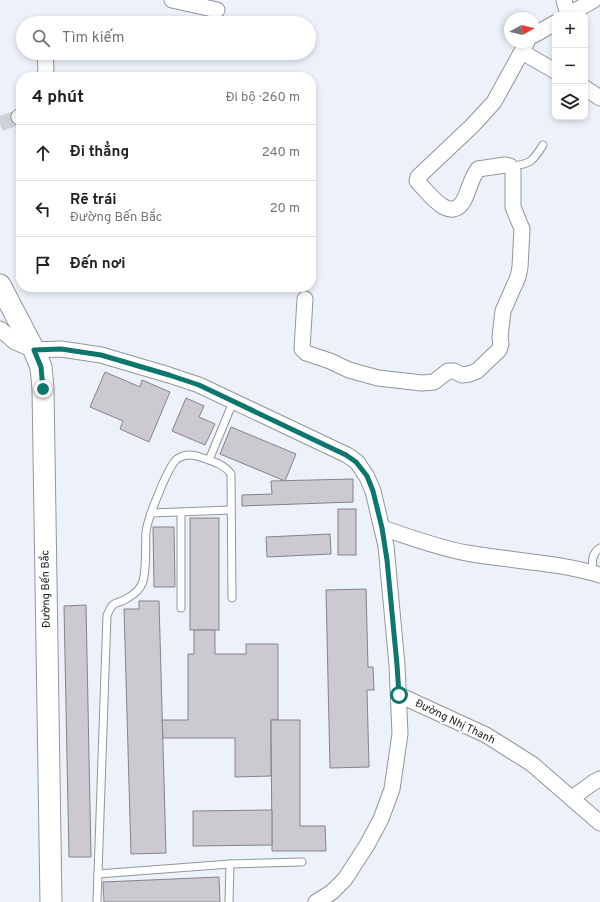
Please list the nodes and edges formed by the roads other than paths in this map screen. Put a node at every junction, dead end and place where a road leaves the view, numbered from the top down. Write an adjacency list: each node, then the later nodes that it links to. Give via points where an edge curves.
1 (172, 0): 4 (street)
2 (564, 0): 5 (street)
3 (594, 0): 6 (street)
4 (216, 10)
5 (567, 12)
6 (573, 12)
7 (552, 24): 8 (street)
8 (540, 31)
9 (523, 48): 17 (street, via 494,102 457,142 418,177 417,181 439,204 452,210 463,201 478,169)
10 (525, 48): 12 (street)
11 (45, 60): 13 (street)
12 (552, 68)
13 (46, 72)
14 (588, 90): 15 (street)
15 (600, 98)
16 (543, 145): 17 (lane, via 530,163)
17 (510, 166): 19 (street, via 513,171 513,207 522,230 520,267 503,311 499,350 477,371 462,375 448,371 434,382 399,381 349,370 306,354 302,349)
18 (0, 285): 21 (main road, Đường Bến Bắc)
19 (305, 299)
20 (0, 329): 21 (street, via 15,342)
21 (34, 350): 22 (street, via 61,349 101,355 199,385); 39 (main road, Đường Bến Bắc, via 41,367 43,389)
22 (234, 402): 23 (lane); 27 (street, via 356,462 367,476 373,491)
23 (209, 460): 24 (lane, via 227,468 231,474); 26 (lane, via 193,454 176,460)
24 (231, 510): 25 (lane); 30 (lane)
25 (181, 512): 26 (lane); 31 (lane)
26 (151, 513): 38 (lane, via 146,531 143,582 138,590 125,600 112,605 107,615)
27 (382, 528): 29 (street, via 447,549); 32 (street)
28 (600, 548): 29 (lane, via 592,557)
29 (596, 574)
30 (232, 598)
31 (182, 608)
32 (399, 695): 34 (street, Đường Nhị Thanh, via 486,735 532,764); 42 (street, Đường Nhị Thanh, via 400,734 397,763 392,789 381,819 345,879 332,892)
33 (600, 779): 34 (street)
34 (572, 798): 35 (street, Đường Nhị Thanh)
35 (600, 823)
36 (302, 862): 37 (lane)
37 (230, 864): 38 (lane); 41 (lane)
38 (98, 874): 40 (lane)
39 (51, 902)
40 (97, 902)
41 (229, 902)
42 (316, 902)

